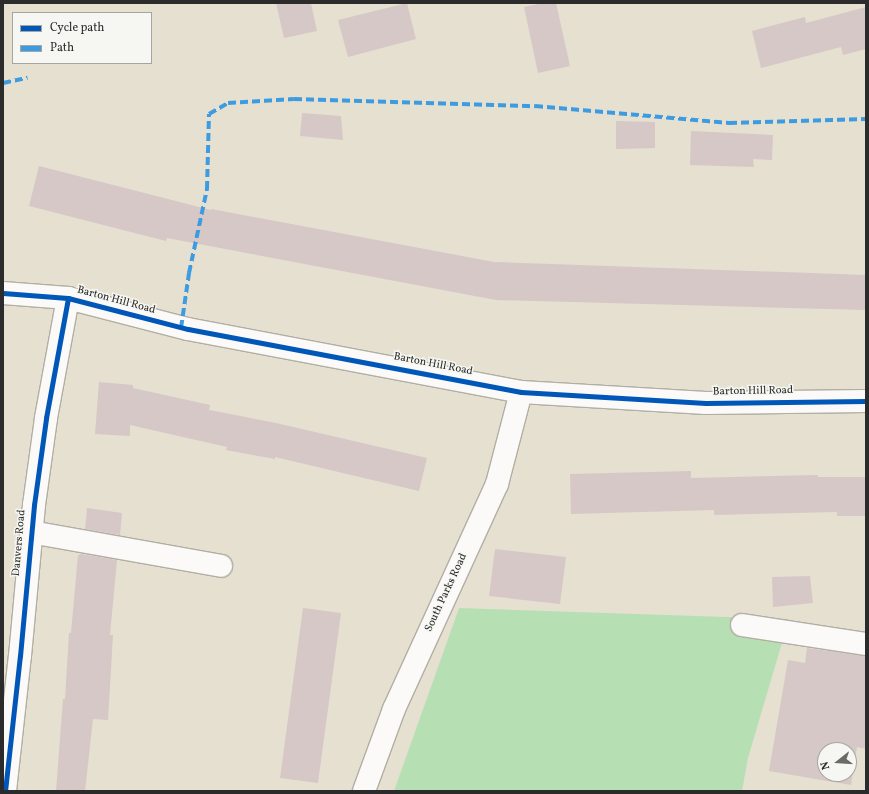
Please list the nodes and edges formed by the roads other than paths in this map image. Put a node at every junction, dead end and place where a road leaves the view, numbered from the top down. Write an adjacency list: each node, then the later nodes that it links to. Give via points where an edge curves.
1 (3, 293): 2 (street, Barton Hill Road)
2 (68, 298): 3 (street, Barton Hill Road, via 188,329); 5 (street, Danvers Road, via 46,418)
3 (522, 392): 4 (street, Barton Hill Road, via 706,403); 10 (street, South Parks Road, via 497,484 394,709)
4 (866, 401)
5 (31, 532): 6 (street); 9 (street, Danvers Road)
6 (221, 566)
7 (742, 625): 8 (street)
8 (866, 644)
9 (5, 791)
10 (364, 791)

